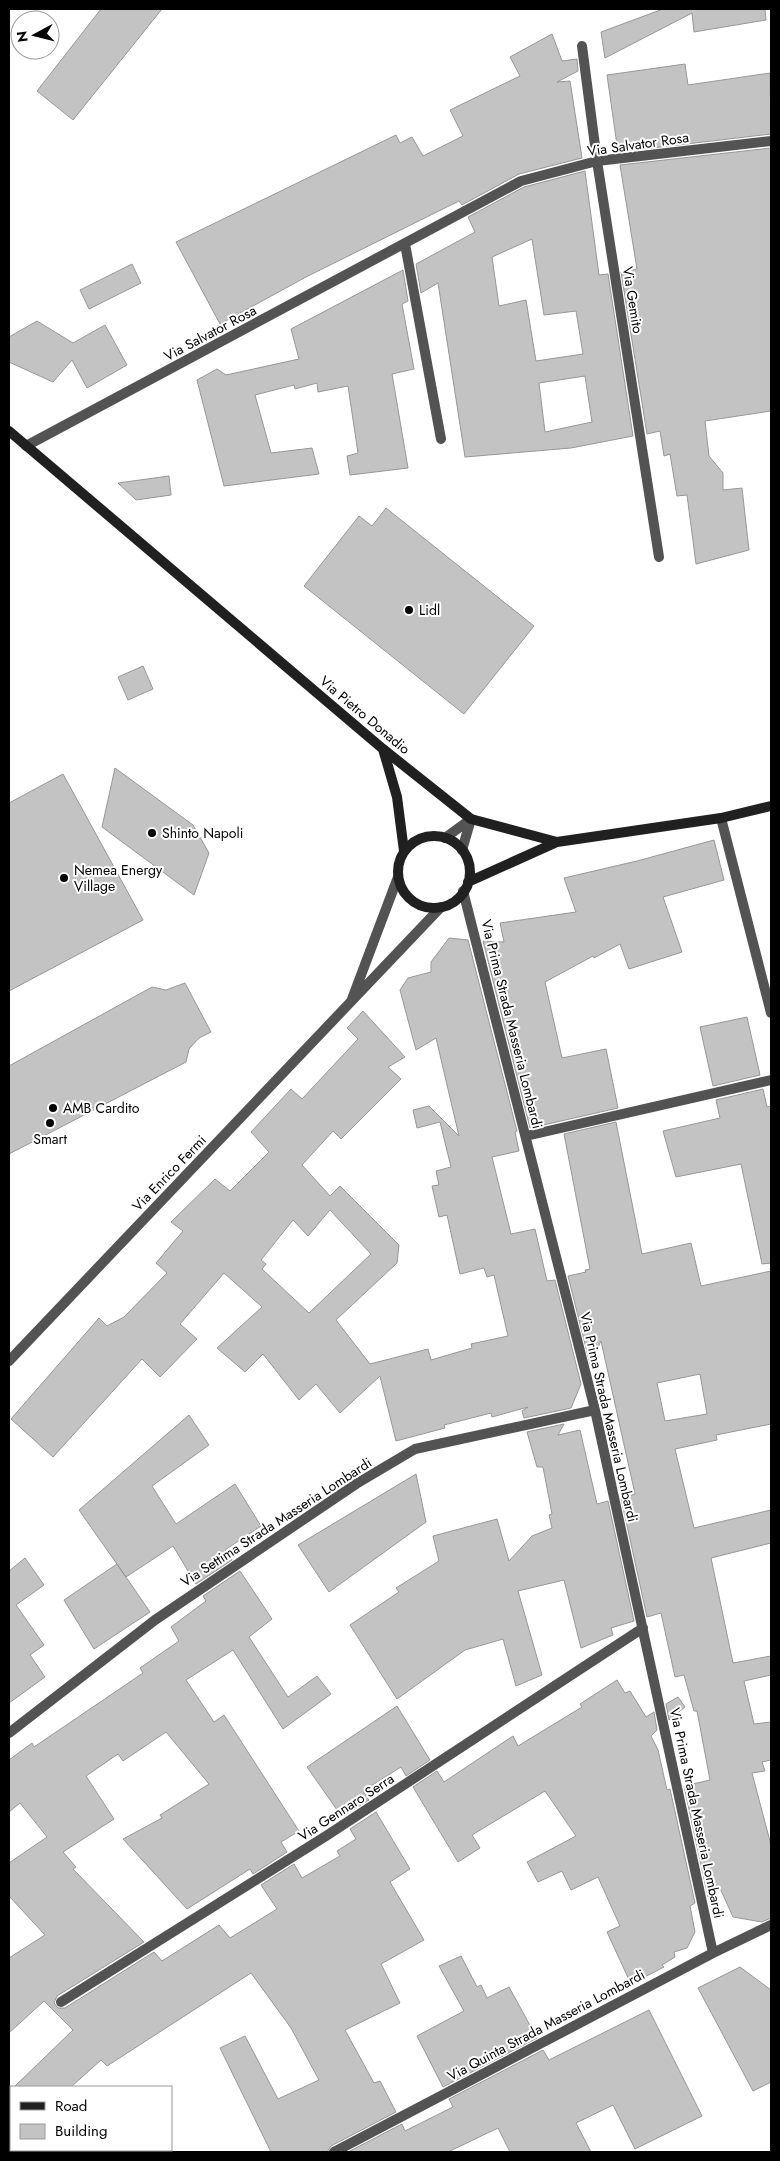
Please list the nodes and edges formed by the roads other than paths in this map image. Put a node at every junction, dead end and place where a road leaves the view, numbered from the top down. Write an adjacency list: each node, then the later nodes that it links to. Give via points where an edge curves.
1 (582, 46): 3 (street, Via Gemito)
2 (771, 141): 3 (street, Via Salvator Rosa)
3 (597, 161): 4 (street, Via Salvator Rosa, via 521,181); 8 (street, Via Gemito)
4 (405, 244): 6 (street); 7 (street, Via Salvator Rosa)
5 (9, 431): 7 (main road, Via Pietro Donadio)
6 (441, 439)
7 (26, 446): 9 (main road, Via Pietro Donadio)
8 (659, 557)
9 (383, 749): 12 (main road, Via Pietro Donadio); 16 (main road, via 397,797)
10 (771, 806): 11 (main road, Via Pietro Donadio)
11 (721, 818): 14 (main road, Via Pietro Donadio); 21 (street)
12 (471, 819): 13 (street); 14 (main road, Via Pietro Donadio); 15 (street)
13 (445, 838): 15 (main road); 16 (main road, via 427,836 410,844)
14 (557, 842): 18 (main road)
15 (462, 850): 18 (main road, via 469,866)
16 (404, 851): 17 (main road)
17 (398, 877): 19 (main road, via 413,901 431,908); 20 (street, Via Enrico Fermi)
18 (466, 887): 19 (main road, via 450,904); 23 (street, Via Prima Strada Masseria Lombardi)
19 (441, 907): 20 (street, Via Enrico Fermi)
20 (350, 1004): 24 (street, Via Enrico Fermi)
21 (771, 1013)
22 (771, 1080): 23 (street)
23 (526, 1136): 25 (street, Via Prima Strada Masseria Lombardi)
24 (9, 1361)
25 (595, 1410): 26 (street, Via Prima Strada Masseria Lombardi); 27 (street, Via Settima Strada Masseria Lombardi, via 415,1449 356,1484 155,1620)
26 (643, 1628): 29 (street, Via Prima Strada Masseria Lombardi); 30 (street, Via Gennaro Serra, via 335,1831)
27 (9, 1733)
28 (771, 1925): 29 (street, Via Quinta Strada Masseria Lombardi)
29 (714, 1952): 31 (street, Via Quinta Strada Masseria Lombardi)
30 (61, 2002)
31 (334, 2152)

